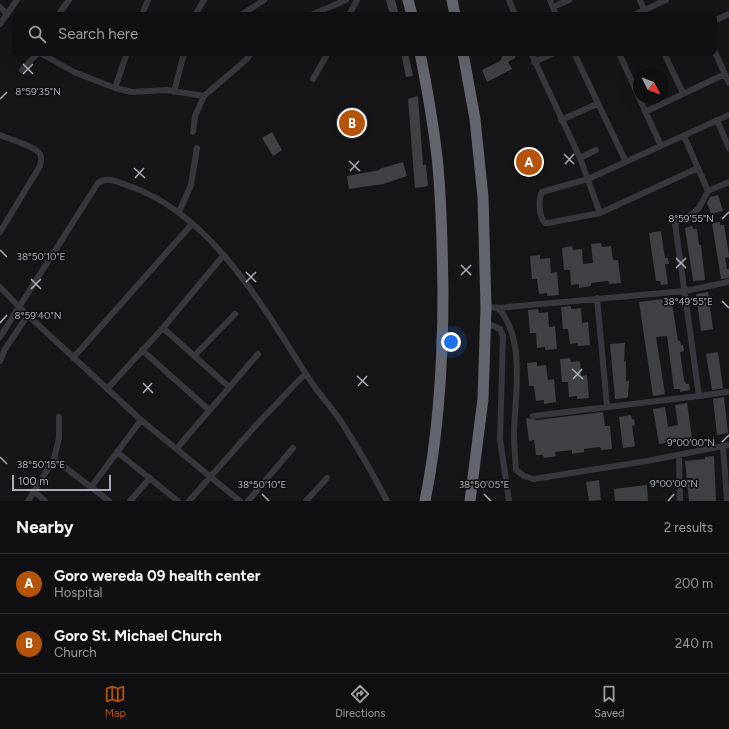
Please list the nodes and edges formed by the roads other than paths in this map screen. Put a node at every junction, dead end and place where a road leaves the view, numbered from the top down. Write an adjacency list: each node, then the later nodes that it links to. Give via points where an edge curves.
1 (17, 0): 29 (street)
2 (69, 0): 17 (street)
3 (148, 0): 18 (street)
4 (204, 0): 19 (street)
5 (264, 0): 20 (street)
6 (346, 0): 21 (street)
7 (357, 0): 22 (street)
8 (408, 0): 23 (highway)
9 (452, 0): 24 (highway)
10 (509, 0): 25 (street)
11 (550, 0): 16 (street)
12 (569, 0): 16 (street)
13 (640, 0): 27 (street)
14 (665, 0): 28 (street)
15 (0, 6): 29 (street)
16 (553, 7): 26 (street)
17 (60, 12)
18 (143, 12)
19 (197, 12)
20 (246, 12)
21 (319, 12)
22 (351, 12)
23 (411, 12)
24 (454, 12)
25 (514, 12)
26 (555, 12)
27 (645, 12)
28 (647, 12)
29 (7, 14): 32 (street)
30 (729, 14): 31 (street)
31 (717, 20)
32 (0, 24)
33 (36, 56): 48 (street)
34 (45, 56): 52 (street, via 74,72)
35 (126, 56): 52 (street)
36 (183, 56): 53 (street)
37 (249, 56): 55 (street)
38 (326, 56): 50 (street)
39 (421, 56): 127 (highway, via 437,159 443,353 433,455)
40 (464, 56): 84 (highway, via 475,119 483,197)
41 (532, 56): 47 (street)
42 (547, 56): 47 (street)
43 (575, 56): 56 (street)
44 (620, 56): 57 (street)
45 (665, 56): 54 (street)
46 (717, 56): 49 (street)
47 (534, 62): 59 (street)
48 (22, 70)
49 (725, 74): 51 (street); 54 (street)
50 (313, 79)
51 (729, 83)
52 (115, 88): 53 (street, via 132,92)
53 (174, 92): 55 (street)
54 (683, 93): 57 (street)
55 (204, 96): 61 (street, via 195,116)
56 (597, 104): 59 (street); 69 (street)
57 (645, 112): 64 (street)
58 (729, 115): 60 (street)
59 (561, 120): 68 (street)
60 (717, 120): 63 (street); 66 (street)
61 (192, 132)
62 (0, 135): 77 (street, via 39,152 42,159)
63 (684, 136): 64 (street); 70 (street)
64 (661, 146): 69 (street)
65 (197, 148): 74 (street, via 191,184)
66 (729, 148)
67 (596, 150): 68 (street)
68 (580, 158): 71 (street)
69 (626, 162): 71 (street)
70 (698, 168): 73 (street); 75 (street)
71 (588, 179): 75 (street); 75 (street, via 542,192 541,218 548,223)
72 (729, 182): 73 (street)
73 (708, 191): 81 (street, via 695,212 675,223)
74 (179, 212): 76 (street); 83 (street, via 142,190 103,180)
75 (600, 213)
76 (192, 224): 78 (street); 94 (street)
77 (1, 229)
78 (223, 256): 89 (street); 96 (street, via 255,297)
79 (728, 282): 81 (street)
80 (0, 287): 83 (street)
81 (685, 291): 82 (street); 100 (street)
82 (597, 298): 85 (street); 101 (street)
83 (19, 307): 87 (street); 90 (street)
84 (486, 307): 85 (street); 88 (highway)
85 (498, 308): 110 (street, via 506,317 511,329 516,360 516,470 534,479)
86 (235, 314): 93 (street)
87 (28, 315): 94 (street); 95 (street, via 11,339)
88 (485, 322): 128 (highway, via 482,399); 129 (street, via 500,329 503,336 500,439)
89 (163, 328): 91 (street); 93 (street)
90 (0, 337)
91 (142, 350): 98 (street); 102 (street)
92 (258, 354): 97 (street)
93 (194, 356): 97 (street)
94 (73, 358): 98 (street)
95 (0, 361)
96 (306, 374): 112 (street); 126 (street, via 341,421)
97 (229, 387): 102 (street)
98 (107, 389): 105 (street)
99 (727, 392): 100 (street)
100 (700, 396): 101 (street)
101 (607, 406): 103 (street)
102 (210, 410): 107 (street)
103 (533, 416)
104 (59, 417): 111 (street, via 59,438)
105 (141, 420): 107 (street); 109 (street)
106 (726, 445): 110 (street); 131 (street)
107 (177, 448): 112 (street)
108 (293, 448): 124 (street)
109 (117, 452): 113 (street); 115 (street)
110 (679, 455): 130 (street)
111 (54, 459): 115 (street); 116 (street)
112 (210, 477): 122 (street); 123 (street)
113 (150, 478): 120 (street); 121 (street)
114 (327, 478): 125 (street)
115 (92, 486): 119 (street)
116 (34, 491): 117 (street); 118 (street)
117 (28, 501)
118 (45, 501)
119 (109, 501)
120 (130, 501)
121 (178, 501)
122 (189, 501)
123 (240, 501)
124 (248, 501)
125 (306, 501)
126 (387, 501)
127 (425, 501)
128 (470, 501)
129 (509, 501)
130 (680, 501)
131 (727, 501)

